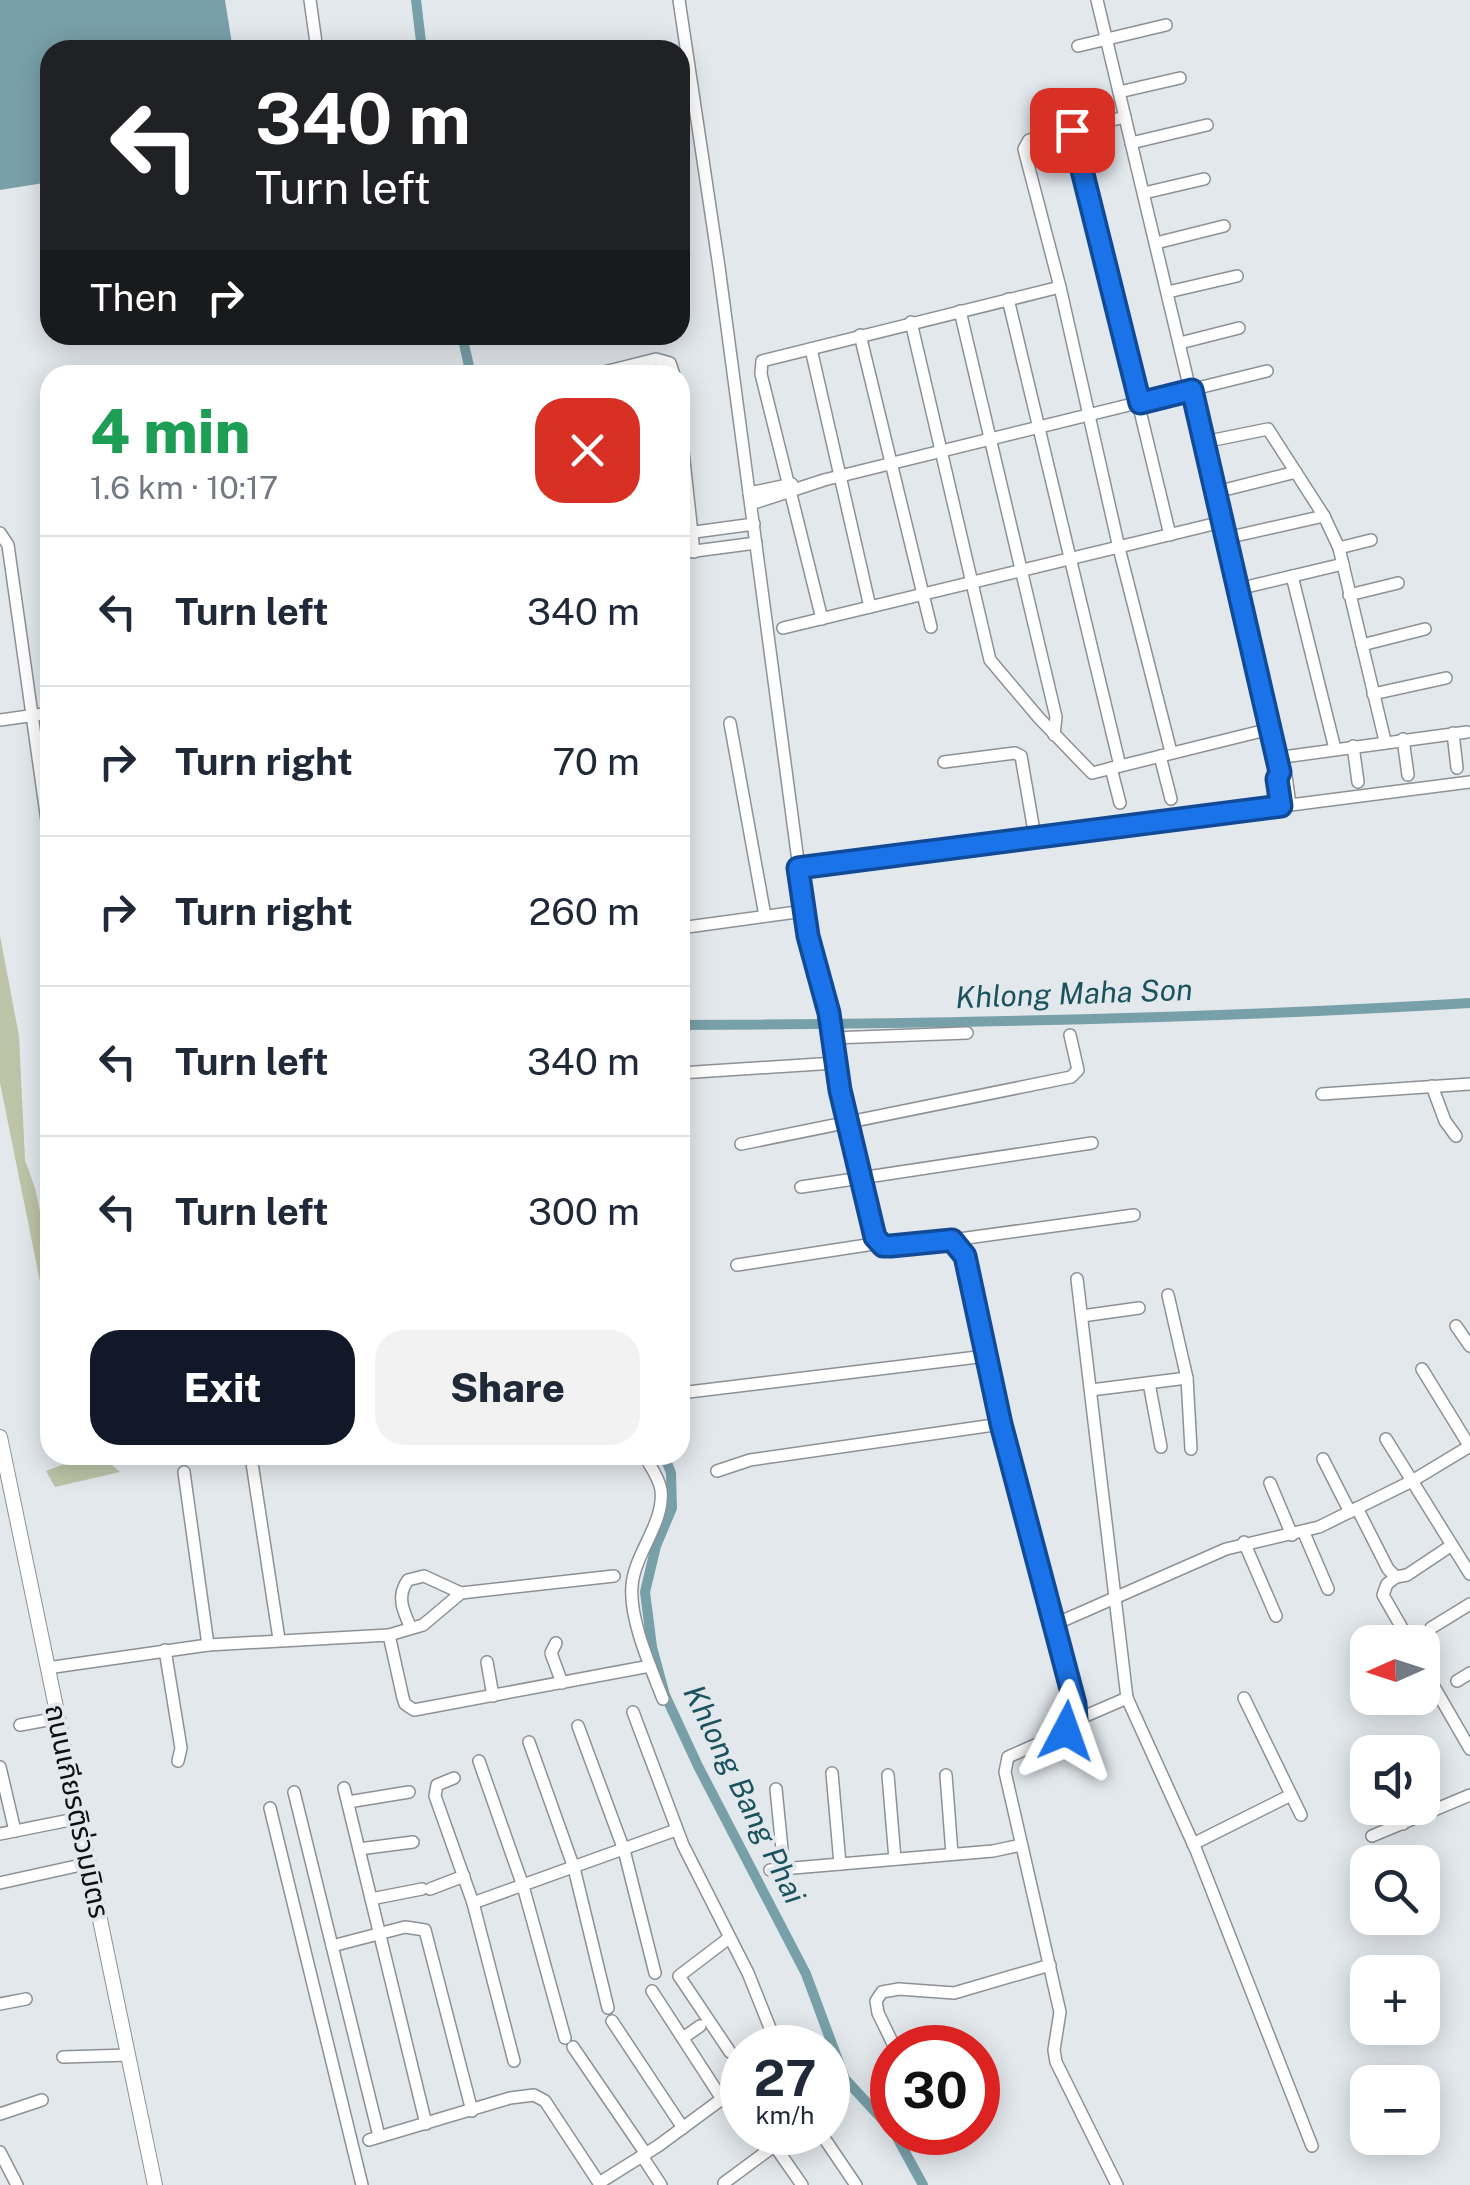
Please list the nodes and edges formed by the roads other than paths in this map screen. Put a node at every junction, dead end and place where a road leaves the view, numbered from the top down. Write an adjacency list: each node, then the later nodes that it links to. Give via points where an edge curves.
1 (310, 0): 5 (street)
2 (679, 0): 6 (street)
3 (1097, 0): 7 (street)
4 (1166, 25): 7 (street)
5 (316, 40)
6 (685, 40)
7 (1106, 40): 8 (street); 11 (street)
8 (1078, 46)
9 (690, 77): 45 (street)
10 (1180, 78): 11 (street)
11 (1119, 92): 12 (street)
12 (1125, 116): 14 (street); 15 (street)
13 (1206, 125): 15 (street)
14 (1072, 130): 21 (street, via 1029,140 1024,148); 34 (street)
15 (1131, 143): 17 (street)
16 (1204, 178): 17 (street)
17 (1144, 194): 19 (street)
18 (1224, 226): 19 (street)
19 (1156, 242): 22 (street)
20 (1236, 276): 22 (street)
21 (1060, 286): 23 (street); 35 (street)
22 (1168, 292): 28 (street)
23 (1008, 300): 24 (street); 36 (street)
24 (960, 311): 25 (street); 37 (street)
25 (910, 322): 27 (street); 39 (street)
26 (1239, 328): 28 (street)
27 (860, 335): 29 (street); 40 (street)
28 (1180, 343): 33 (street)
29 (810, 349): 42 (street); 43 (street, via 760,364)
30 (634, 365): 31 (street, via 656,359)
31 (671, 365)
32 (1267, 370): 33 (street)
33 (1192, 390): 34 (street); 38 (street)
34 (1140, 403): 35 (street); 51 (street)
35 (1089, 417): 36 (street); 56 (street)
36 (1039, 428): 37 (street); 60 (street)
37 (989, 441): 39 (street); 62 (street)
38 (1204, 442): 41 (street, via 1268,429); 44 (street)
39 (939, 453): 40 (street); 64 (street)
40 (890, 465): 42 (street); 67 (street)
41 (1296, 472): 44 (street); 46 (street)
42 (840, 477): 43 (street); 69 (street)
43 (788, 488): 45 (street); 70 (street)
44 (1216, 492): 47 (street)
45 (750, 498): 48 (street)
46 (1324, 516): 52 (street); 57 (street)
47 (1222, 522): 51 (street); 52 (street)
48 (754, 524): 49 (street); 55 (street)
49 (690, 532)
50 (0, 533): 78 (street, via 8,545)
51 (1170, 535): 56 (street)
52 (1226, 538): 66 (street)
53 (1371, 540): 57 (street)
54 (690, 542): 58 (street)
55 (756, 543): 58 (street); 102 (street)
56 (1119, 548): 60 (street); 89 (street)
57 (1339, 548): 61 (street)
58 (694, 552): 59 (street)
59 (690, 553)
60 (1069, 559): 62 (street); 92 (street)
61 (1343, 564): 63 (street); 68 (street)
62 (1020, 572): 64 (street); 84 (street, via 1056,717)
63 (1292, 576): 66 (street); 88 (street)
64 (972, 582): 67 (street); 84 (street, via 990,660)
65 (1398, 584): 68 (street)
66 (1238, 589): 81 (street)
67 (922, 594): 69 (street); 71 (street)
68 (1350, 595): 74 (street)
69 (870, 607): 70 (street)
70 (822, 620): 72 (street)
71 (931, 627)
72 (783, 628)
73 (1425, 629): 74 (street)
74 (1362, 645): 76 (street)
75 (1446, 678): 76 (street)
76 (1373, 694): 86 (street)
77 (40, 715): 78 (street)
78 (31, 716): 79 (street); 95 (street)
79 (0, 720)
80 (730, 723): 104 (street)
81 (1270, 729): 89 (street); 90 (street)
82 (1467, 732): 83 (street)
83 (1453, 734): 85 (street); 93 (street)
84 (1054, 735): 92 (street, via 1086,771)
85 (1404, 739): 86 (street); 94 (street)
86 (1384, 742): 87 (street)
87 (1352, 746): 88 (street); 96 (street)
88 (1335, 749): 90 (street)
89 (1166, 754): 92 (street); 98 (street)
90 (1276, 758): 100 (street)
91 (944, 762): 101 (street, via 1021,756)
92 (1116, 767): 99 (street)
93 (1457, 768)
94 (1408, 775)
95 (40, 776)
96 (1358, 782)
97 (1470, 782): 100 (street)
98 (1171, 799)
99 (1120, 803)
100 (1286, 805): 101 (street)
101 (1036, 836): 102 (street)
102 (798, 868): 103 (street)
103 (804, 911): 104 (street); 106 (street)
104 (765, 916): 105 (street)
105 (690, 927)
106 (831, 1033): 107 (street); 109 (street)
107 (967, 1033)
108 (1070, 1035): 114 (street, via 1078,1070 1071,1077)
109 (835, 1062): 110 (street); 114 (street)
110 (690, 1072)
111 (1470, 1084): 112 (street)
112 (1432, 1086): 113 (street); 115 (street)
113 (1322, 1094)
114 (848, 1122): 117 (street); 118 (street)
115 (1456, 1136)
116 (1092, 1143): 118 (street)
117 (741, 1144)
118 (860, 1177): 119 (street); 122 (street)
119 (802, 1187)
120 (1134, 1215): 121 (street)
121 (952, 1240): 122 (street); 130 (street, via 965,1256)
122 (880, 1243): 123 (street)
123 (737, 1265)
124 (1077, 1279): 127 (street)
125 (1168, 1295): 132 (street)
126 (1139, 1308): 127 (street)
127 (1082, 1316): 134 (street)
128 (1456, 1326): 129 (street)
129 (1470, 1346)
130 (986, 1356): 135 (street); 136 (street)
131 (1422, 1369): 139 (street)
132 (1187, 1378): 133 (street); 141 (street)
133 (1149, 1383): 134 (street); 140 (street)
134 (1091, 1390): 158 (street)
135 (690, 1392)
136 (1001, 1424): 145 (street, via 770,1457); 161 (street)
137 (0, 1437): 172 (street, ถนนเกียรติร่วมมิตร)
138 (1386, 1439): 147 (street)
139 (1470, 1446): 147 (street)
140 (1160, 1447)
141 (1191, 1450)
142 (1323, 1459): 149 (street)
143 (252, 1465): 166 (street)
144 (650, 1465): 171 (street, via 661,1496 631,1588)
145 (716, 1471)
146 (184, 1472): 168 (street)
147 (1412, 1481): 149 (street); 152 (street)
148 (1270, 1483): 150 (street)
149 (1354, 1510): 150 (street); 155 (street)
150 (1298, 1534): 151 (street); 156 (street)
151 (1244, 1542): 158 (street); 160 (street)
152 (1452, 1545): 153 (street); 155 (street)
153 (1470, 1574)
154 (614, 1576): 157 (street)
155 (1396, 1577): 162 (street, via 1384,1595)
156 (1328, 1589)
157 (461, 1593): 164 (street, via 433,1619); 164 (street, via 424,1576 408,1580 401,1604)
158 (1116, 1596): 161 (street); 178 (street)
159 (1470, 1604): 163 (street)
160 (1276, 1616)
161 (1053, 1625): 183 (street)
162 (1401, 1625)
163 (1436, 1625)
164 (411, 1628): 165 (street)
165 (388, 1634): 166 (street); 176 (street, via 410,1708)
166 (279, 1639): 168 (street)
167 (556, 1643): 175 (street, via 551,1654)
168 (208, 1644): 169 (street)
169 (164, 1650): 172 (street); 188 (street, via 182,1748)
170 (487, 1662): 176 (street)
171 (650, 1666): 175 (street); 177 (street)
172 (47, 1668): 182 (street, ถนนเกียรติร่วมมิตร)
173 (1470, 1672): 174 (street)
174 (1458, 1680)
175 (562, 1683): 176 (street)
176 (493, 1696)
177 (663, 1698)
178 (1127, 1698): 183 (street); 212 (street)
179 (1244, 1698): 199 (street)
180 (1440, 1698): 187 (street)
181 (633, 1712): 207 (street)
182 (58, 1718): 184 (street); 205 (street, ถนนเกียรติร่วมมิตร)
183 (1076, 1720): 213 (street, via 1006,1760)
184 (20, 1725)
185 (578, 1726): 215 (street)
186 (528, 1742): 220 (street)
187 (1470, 1750)
188 (178, 1761)
189 (479, 1761): 223 (street)
190 (0, 1766): 208 (street)
191 (832, 1773): 219 (street)
192 (946, 1775): 216 (street)
193 (888, 1776): 217 (street)
194 (454, 1778): 221 (street, via 437,1784 434,1796)
195 (344, 1788): 201 (street)
196 (776, 1788): 219 (street, via 777,1869)
197 (294, 1792): 228 (street)
198 (409, 1792): 201 (street)
199 (1291, 1795): 204 (street); 212 (street)
200 (1470, 1795): 203 (street)
201 (348, 1802): 214 (street)
202 (270, 1808): 259 (street)
203 (1440, 1808)
204 (1301, 1816)
205 (80, 1818): 208 (street); 218 (street, ถนนเกียรติร่วมมิตร)
206 (1400, 1825): 210 (street)
207 (676, 1830): 215 (street); 227 (street)
208 (15, 1831): 209 (street)
209 (0, 1834)
210 (1372, 1836)
211 (413, 1842): 214 (street)
212 (1193, 1844): 249 (street)
213 (1021, 1845): 216 (street); 229 (street)
214 (359, 1849): 224 (street)
215 (624, 1850): 220 (street); 230 (street)
216 (952, 1854): 217 (street)
217 (895, 1859): 219 (street)
218 (90, 1863): 222 (street); 239 (street, ถนนเกียรติร่วมมิตร)
219 (840, 1864)
220 (574, 1868): 223 (street); 248 (street, via 610,2014)
221 (464, 1876): 224 (street); 225 (street)
222 (0, 1883)
223 (523, 1886): 225 (street); 251 (street, via 569,2043)
224 (371, 1899): 226 (street)
225 (473, 1903): 241 (street)
226 (379, 1933): 228 (street); 245 (street, via 425,1930); 247 (street)
227 (729, 1938): 234 (street); 237 (street, via 679,1976)
228 (332, 1946): 247 (street, via 374,2138)
229 (1050, 1965): 235 (street, via 954,1993 882,1992 878,2012); 263 (street, via 1060,2012 1057,2068)
230 (655, 1973)
231 (652, 1991): 238 (street)
232 (26, 1999): 233 (street)
233 (0, 2004)
234 (769, 2025)
235 (884, 2025)
236 (700, 2026): 238 (street)
237 (720, 2037)
238 (682, 2038): 242 (street)
239 (129, 2055): 240 (street); 258 (street, ถนนเกียรติร่วมมิตร)
240 (62, 2056)
241 (514, 2062)
242 (720, 2096)
243 (42, 2100): 246 (street)
244 (720, 2100): 248 (street)
245 (472, 2111): 247 (street); 256 (street, via 526,2094 540,2097)
246 (0, 2114)
247 (426, 2124)
248 (682, 2128): 251 (street)
249 (1312, 2146)
250 (0, 2152): 257 (street)
251 (644, 2155): 256 (street); 260 (street)
252 (762, 2155): 255 (street)
253 (780, 2155): 261 (street)
254 (836, 2155): 262 (street)
255 (724, 2183)
256 (600, 2184)
257 (17, 2185)
258 (155, 2185)
259 (362, 2185)
260 (661, 2185)
261 (802, 2185)
262 (856, 2185)
263 (1117, 2185)

